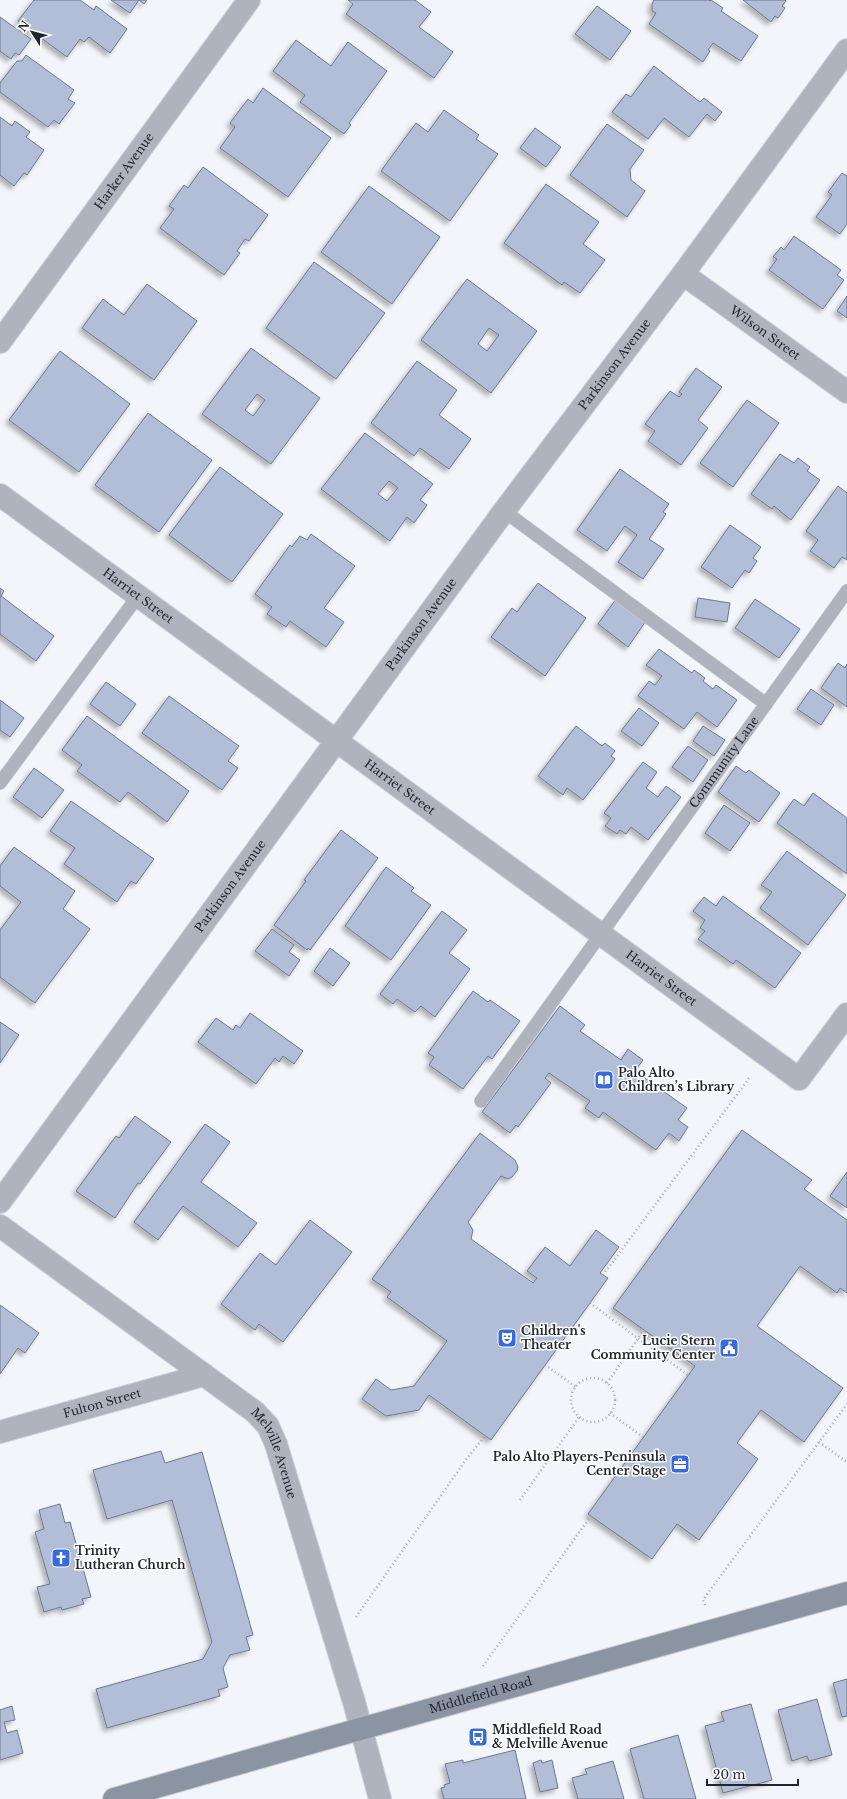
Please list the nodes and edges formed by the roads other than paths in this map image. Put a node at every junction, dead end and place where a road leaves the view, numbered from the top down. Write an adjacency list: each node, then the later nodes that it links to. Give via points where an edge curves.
1 (249, 0): 4 (street, Harker Avenue)
2 (847, 50): 3 (street, Parkinson Avenue)
3 (683, 274): 5 (street, Wilson Street); 7 (street, Parkinson Avenue)
4 (0, 342)
5 (847, 392)
6 (0, 495): 9 (street, Harriet Street)
7 (504, 511): 10 (lane); 11 (street, Parkinson Avenue)
8 (847, 591): 10 (lane, Community Lane)
9 (138, 596): 11 (street, Harriet Street); 12 (lane)
10 (766, 704): 13 (lane, Community Lane)
11 (337, 741): 13 (street, Harriet Street); 16 (street, Parkinson Avenue)
12 (0, 783)
13 (601, 935): 14 (street, Harriet Street, via 799,1079); 15 (lane, Community Lane)
14 (845, 1022)
15 (481, 1101)
16 (0, 1202)
17 (0, 1226): 18 (street, Melville Avenue)
18 (204, 1375): 19 (street, Fulton Street); 21 (street, Melville Avenue, via 254,1412 268,1426 276,1444)
19 (0, 1432)
20 (847, 1593): 21 (main road, Middlefield Road)
21 (360, 1730): 22 (main road, Middlefield Road); 23 (street, Melville Avenue)
22 (114, 1799)
23 (380, 1799)

